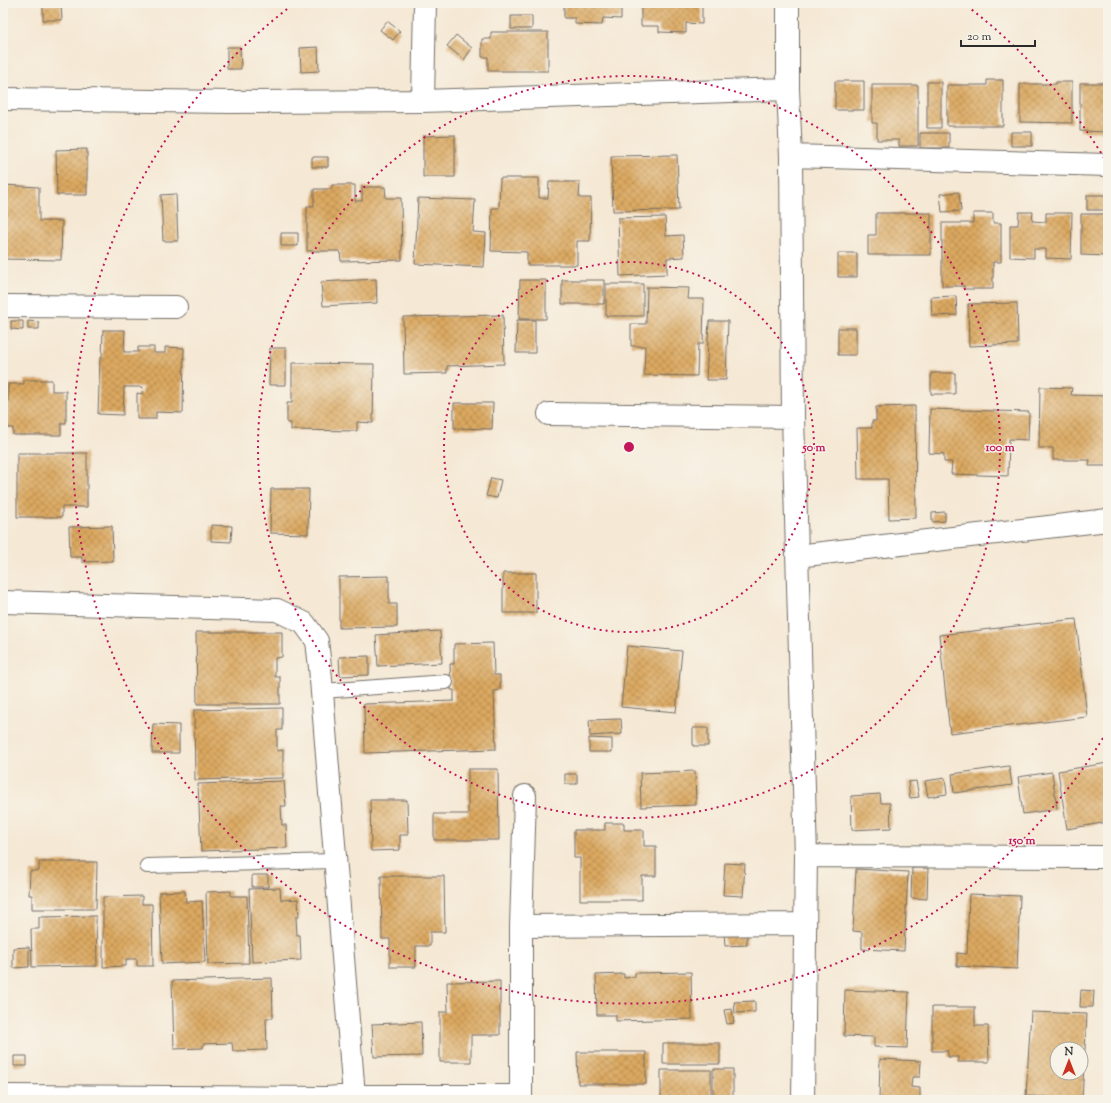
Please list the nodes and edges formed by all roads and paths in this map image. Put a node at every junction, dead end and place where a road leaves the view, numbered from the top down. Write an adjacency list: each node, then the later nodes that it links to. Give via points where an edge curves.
1 (425, 3): 5 (street)
2 (788, 3): 3 (street)
3 (788, 89): 5 (street); 6 (street)
4 (3, 99): 5 (street)
5 (423, 101)
6 (791, 156): 7 (street); 11 (street)
7 (1108, 165)
8 (3, 306): 9 (street)
9 (176, 307)
10 (549, 414): 11 (street)
11 (793, 417): 13 (street)
12 (1108, 520): 13 (street)
13 (797, 556): 18 (street)
14 (3, 602): 16 (street, via 278,610 304,623 317,642)
15 (446, 682): 16 (lane)
16 (322, 691): 20 (street)
17 (525, 796): 23 (street)
18 (806, 856): 19 (street); 22 (street)
19 (1108, 857)
20 (335, 861): 21 (lane); 25 (street)
21 (147, 866)
22 (805, 924): 23 (street); 28 (street)
23 (521, 926): 26 (street)
24 (3, 1096): 27 (street)
25 (354, 1096): 26 (street); 27 (street)
26 (521, 1098)
27 (326, 1099)
28 (803, 1100)

